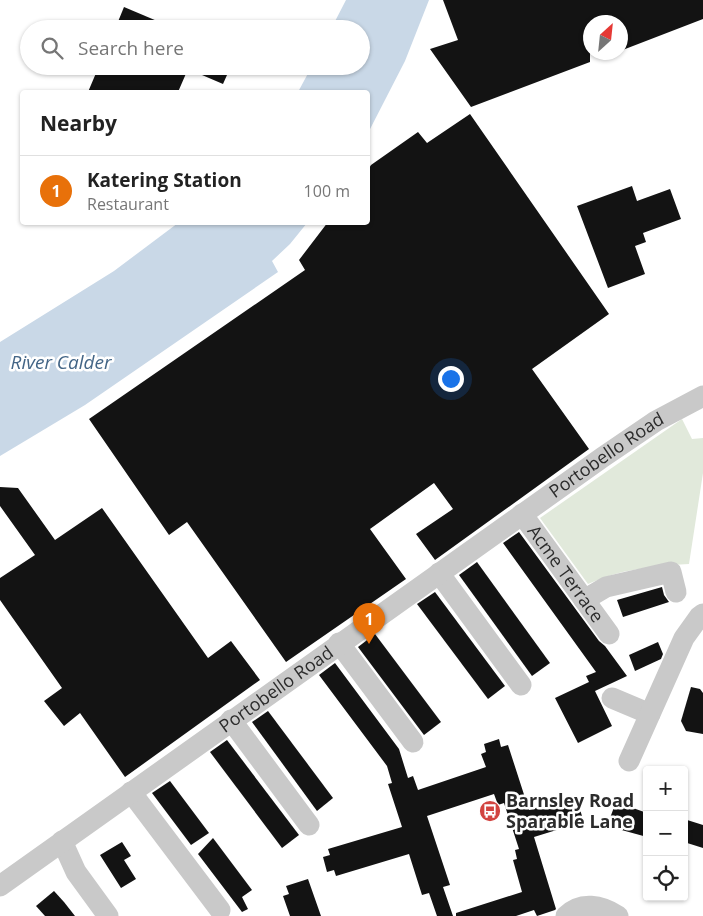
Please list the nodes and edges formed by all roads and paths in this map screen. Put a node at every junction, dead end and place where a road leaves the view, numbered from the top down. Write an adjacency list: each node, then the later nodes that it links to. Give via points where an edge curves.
1 (703, 396): 2 (street, Portobello Road, via 656,421)
2 (522, 514): 3 (street, Portobello Road); 5 (street, Acme Terrace)
3 (439, 573): 8 (street, Portobello Road); 9 (street)
4 (676, 592): 5 (street, via 671,572 606,587)
5 (584, 600): 7 (street, Acme Terrace)
6 (703, 614): 11 (street, via 684,638)
7 (609, 634)
8 (339, 644): 12 (street, Portobello Road); 13 (street)
9 (521, 685)
10 (612, 698): 11 (street)
11 (650, 714): 14 (street)
12 (231, 720): 15 (street, Portobello Road); 16 (street)
13 (413, 742)
14 (628, 761)
15 (131, 792): 17 (street, Portobello Road); 19 (street)
16 (309, 825)
17 (62, 841): 18 (street, Portobello Road); 20 (street, via 76,872)
18 (0, 886)
19 (220, 910)
20 (108, 916)
21 (566, 916): 22 (street, via 590,905)
22 (618, 916)

